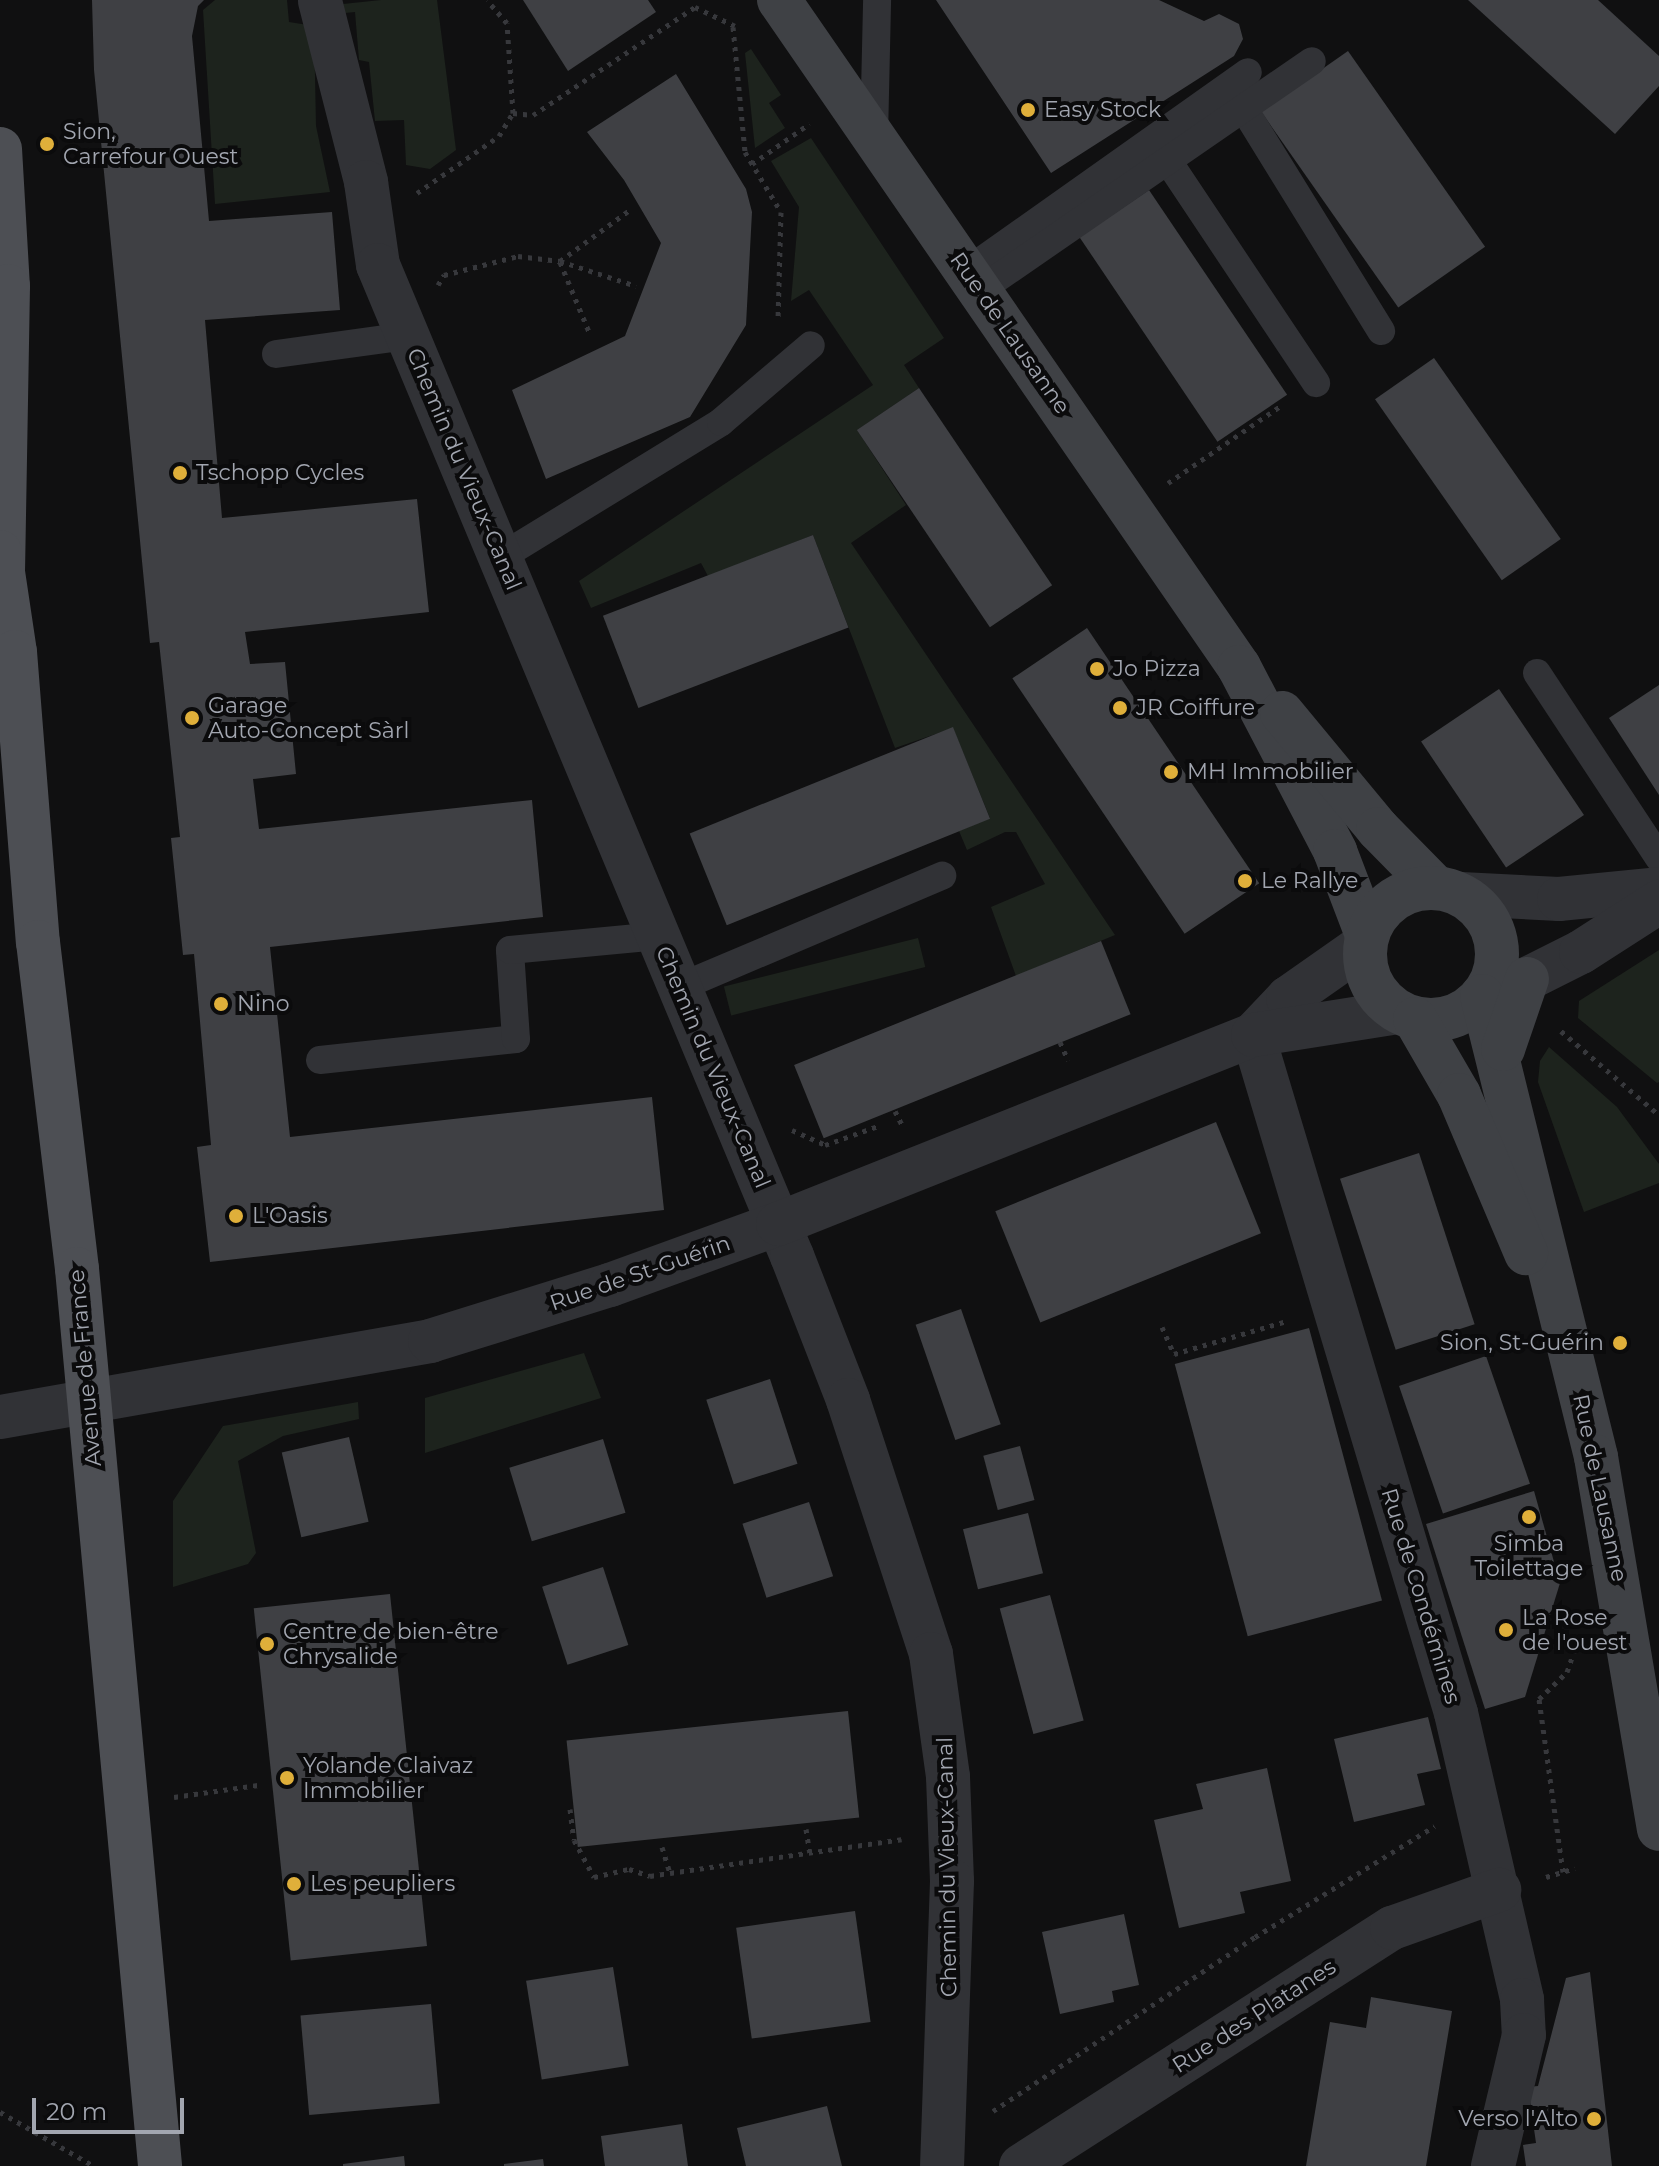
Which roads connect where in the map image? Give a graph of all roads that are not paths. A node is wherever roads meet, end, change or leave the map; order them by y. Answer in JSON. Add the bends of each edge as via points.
{"nodes":[{"id":1,"x":877,"y":0,"type":"edge"},
{"id":2,"x":320,"y":1,"type":"edge"},
{"id":3,"x":762,"y":9,"type":"edge"},
{"id":4,"x":1312,"y":61,"type":"dead end"},
{"id":5,"x":1248,"y":72,"type":"dead end"},
{"id":6,"x":1244,"y":109,"type":"junction"},
{"id":7,"x":874,"y":137,"type":"junction"},
{"id":8,"x":0,"y":149,"type":"edge"},
{"id":9,"x":1168,"y":161,"type":"junction"},
{"id":10,"x":973,"y":280,"type":"junction"},
{"id":11,"x":1381,"y":331,"type":"dead end"},
{"id":12,"x":408,"y":336,"type":"junction"},
{"id":13,"x":811,"y":345,"type":"dead end"},
{"id":14,"x":276,"y":354,"type":"dead end"},
{"id":15,"x":1316,"y":383,"type":"road end"},
{"id":16,"x":501,"y":557,"type":"junction"},
{"id":17,"x":2,"y":561,"type":"edge"},
{"id":18,"x":1239,"y":667,"type":"junction"},
{"id":19,"x":1537,"y":673,"type":"dead end"},
{"id":20,"x":1659,"y":858,"type":"edge"},
{"id":21,"x":942,"y":876,"type":"dead end"},
{"id":22,"x":1659,"y":889,"type":"edge"},
{"id":23,"x":1448,"y":891,"type":"junction"},
{"id":24,"x":1659,"y":902,"type":"edge"},
{"id":25,"x":658,"y":936,"type":"junction"},
{"id":26,"x":1366,"y":940,"type":"junction"},
{"id":27,"x":680,"y":987,"type":"junction"},
{"id":28,"x":1500,"y":987,"type":"junction"},
{"id":29,"x":1406,"y":1015,"type":"junction"},
{"id":30,"x":1253,"y":1035,"type":"junction"},
{"id":31,"x":320,"y":1060,"type":"dead end"},
{"id":32,"x":778,"y":1224,"type":"junction"},
{"id":33,"x":1566,"y":1338,"type":"junction"},
{"id":34,"x":88,"y":1400,"type":"junction"},
{"id":35,"x":0,"y":1417,"type":"edge"},
{"id":36,"x":1652,"y":1733,"type":"edge"},
{"id":37,"x":1659,"y":1829,"type":"edge"},
{"id":38,"x":1499,"y":1890,"type":"junction"},
{"id":39,"x":943,"y":2153,"type":"edge"},
{"id":40,"x":160,"y":2166,"type":"edge"},
{"id":41,"x":1021,"y":2166,"type":"edge"},
{"id":42,"x":1493,"y":2166,"type":"edge"}],
"edges":[{"from":1,"to":7,"type":"lane"},
{"from":2,"to":12,"type":"street","name":"Chemin du Vieux-Canal","via":[[378,265]]},
{"from":3,"to":7,"type":"street","name":"Rue de Lausanne"},
{"from":4,"to":6,"type":"lane"},
{"from":5,"to":10,"type":"lane"},
{"from":6,"to":9,"type":"lane"},
{"from":6,"to":11,"type":"lane"},
{"from":7,"to":10,"type":"street","name":"Rue de Lausanne"},
{"from":8,"to":17,"type":"main road","name":"Avenue de France","via":[[8,286]]},
{"from":9,"to":10,"type":"lane"},
{"from":9,"to":15,"type":"lane"},
{"from":10,"to":18,"type":"street","name":"Rue de Lausanne"},
{"from":12,"to":14,"type":"lane"},
{"from":12,"to":16,"type":"street","name":"Chemin du Vieux-Canal"},
{"from":13,"to":16,"type":"lane","via":[[721,422]]},
{"from":16,"to":25,"type":"street","name":"Chemin du Vieux-Canal"},
{"from":17,"to":34,"type":"main road","name":"Avenue de France"},
{"from":18,"to":23,"type":"street","name":"Rue de Lausanne"},
{"from":18,"to":26,"type":"street","name":"Rue de Lausanne","via":[[1335,851]]},
{"from":19,"to":20,"type":"lane"},
{"from":21,"to":27,"type":"lane"},
{"from":22,"to":23,"type":"street","via":[[1559,899]]},
{"from":23,"to":26,"type":"street","via":[[1393,899]]},
{"from":23,"to":28,"type":"street","via":[[1487,917],[1498,950]]},
{"from":24,"to":28,"type":"street","via":[[1622,929]]},
{"from":25,"to":27,"type":"street","name":"Chemin du Vieux-Canal"},
{"from":25,"to":31,"type":"lane","via":[[510,950],[516,1039]]},
{"from":26,"to":29,"type":"street","via":[[1371,983]]},
{"from":26,"to":30,"type":"street","name":"Rue de St-Guérin","via":[[1288,998]]},
{"from":27,"to":32,"type":"street","name":"Chemin du Vieux-Canal"},
{"from":28,"to":29,"type":"street","via":[[1451,1017]]},
{"from":28,"to":33,"type":"street","name":"Rue de Lausanne","via":[[1501,1059]]},
{"from":29,"to":30,"type":"street","name":"Rue de St-Guérin"},
{"from":29,"to":33,"type":"street","name":"Rue de Lausanne","via":[[1459,1095]]},
{"from":30,"to":32,"type":"street","name":"Rue de St-Guérin"},
{"from":30,"to":38,"type":"street","name":"Rue de Condémines","via":[[1456,1713]]},
{"from":32,"to":34,"type":"street","name":"Rue de St-Guérin","via":[[610,1285],[430,1341]]},
{"from":32,"to":39,"type":"street","name":"Chemin du Vieux-Canal","via":[[848,1400],[931,1654],[943,1719],[951,1832]]},
{"from":33,"to":36,"type":"street","name":"Rue de Lausanne"},
{"from":34,"to":35,"type":"street","name":"Rue de St-Guérin"},
{"from":34,"to":40,"type":"main road","name":"Avenue de France"},
{"from":36,"to":37,"type":"street","name":"Rue de Lausanne"},
{"from":38,"to":41,"type":"street","name":"Rue des Platanes","via":[[1392,1928]]},
{"from":38,"to":42,"type":"street","name":"Rue de Condémines","via":[[1524,2035]]}]}
